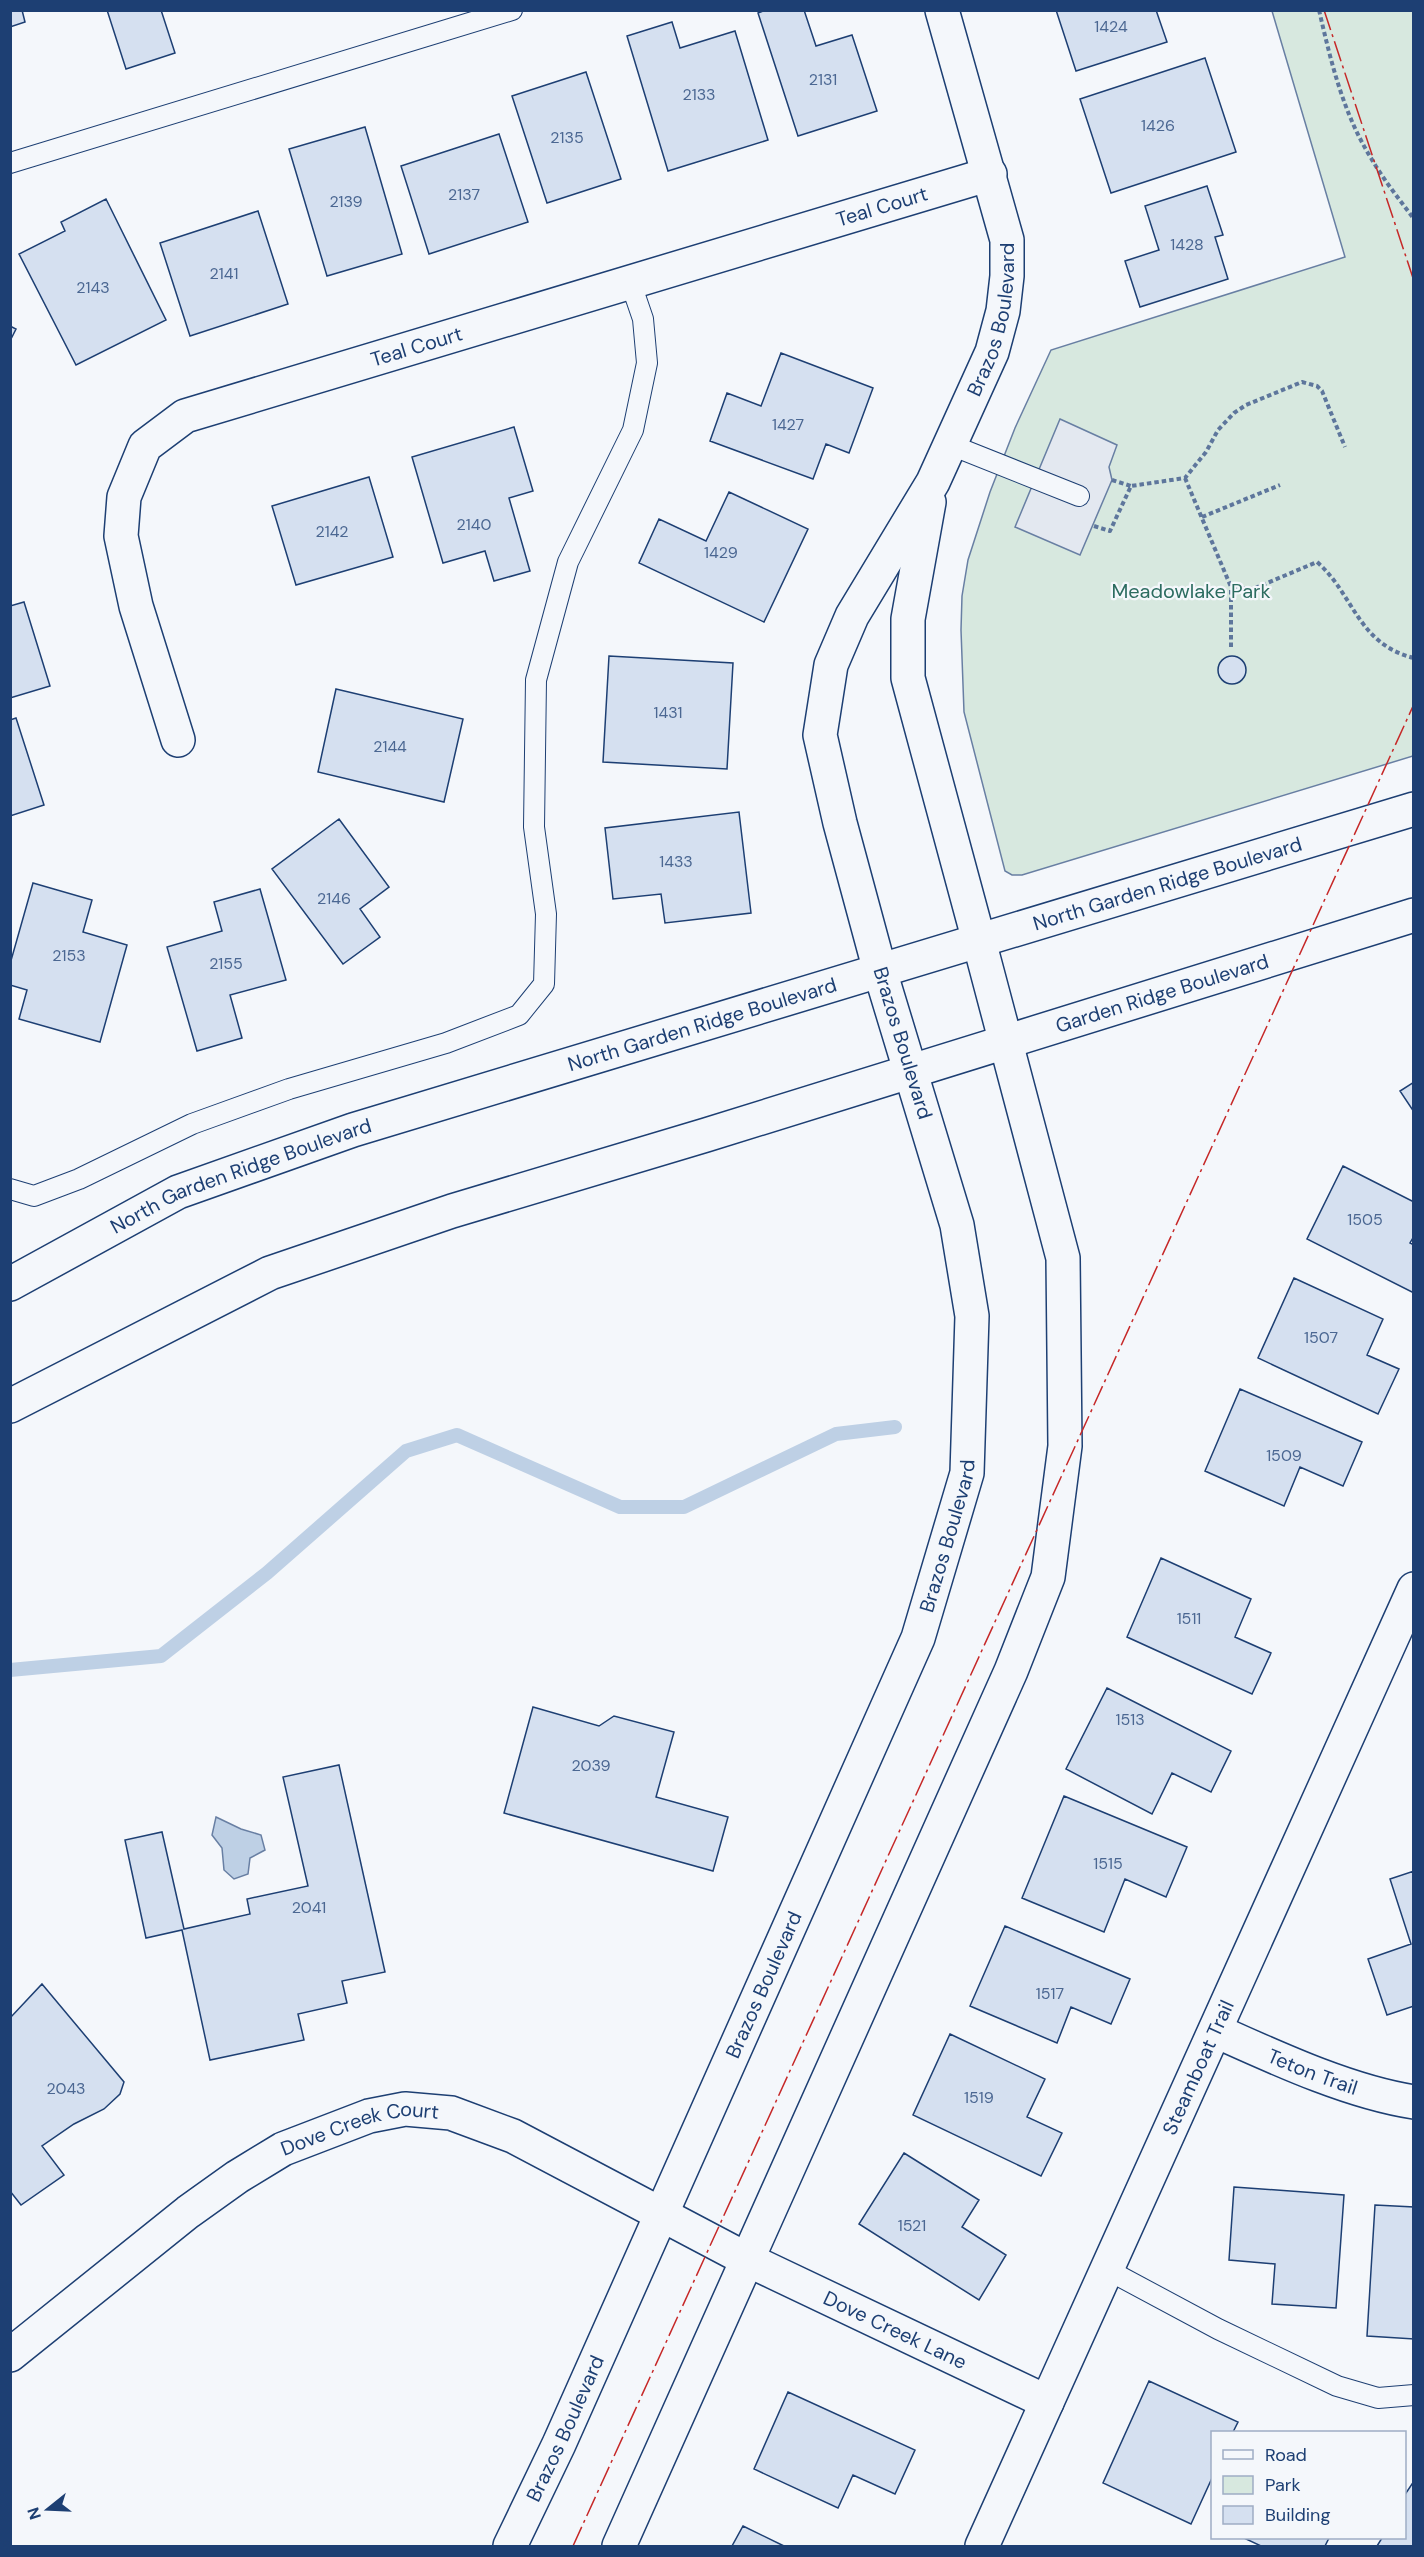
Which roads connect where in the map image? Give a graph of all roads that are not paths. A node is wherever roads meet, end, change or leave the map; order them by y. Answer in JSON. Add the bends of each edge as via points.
{"nodes":[{"id":1,"x":512,"y":10,"type":"edge"},
{"id":2,"x":942,"y":10,"type":"edge"},
{"id":3,"x":10,"y":163,"type":"edge"},
{"id":4,"x":990,"y":174,"type":"junction"},
{"id":5,"x":630,"y":281,"type":"junction"},
{"id":6,"x":951,"y":445,"type":"junction"},
{"id":7,"x":933,"y":482,"type":"junction"},
{"id":8,"x":1079,"y":496,"type":"dead end"},
{"id":9,"x":178,"y":740,"type":"dead end"},
{"id":10,"x":1413,"y":809,"type":"edge"},
{"id":11,"x":1413,"y":915,"type":"edge"},
{"id":12,"x":979,"y":941,"type":"junction"},
{"id":13,"x":880,"y":971,"type":"junction"},
{"id":14,"x":1006,"y":1041,"type":"junction"},
{"id":15,"x":910,"y":1070,"type":"junction"},
{"id":16,"x":10,"y":1189,"type":"edge"},
{"id":17,"x":10,"y":1284,"type":"edge"},
{"id":18,"x":10,"y":1406,"type":"edge"},
{"id":19,"x":1413,"y":1589,"type":"edge"},
{"id":20,"x":1216,"y":2031,"type":"junction"},
{"id":21,"x":1413,"y":2102,"type":"edge"},
{"id":22,"x":660,"y":2214,"type":"junction"},
{"id":23,"x":746,"y":2259,"type":"junction"},
{"id":24,"x":1106,"y":2269,"type":"junction"},
{"id":25,"x":10,"y":2355,"type":"edge"},
{"id":26,"x":1413,"y":2395,"type":"edge"},
{"id":27,"x":1047,"y":2402,"type":"junction"},
{"id":28,"x":993,"y":2543,"type":"edge"},
{"id":29,"x":510,"y":2547,"type":"edge"},
{"id":30,"x":619,"y":2547,"type":"edge"}],
"edges":[{"from":1,"to":3,"type":"lane"},
{"from":2,"to":4,"type":"main road","name":"Brazos Boulevard"},
{"from":4,"to":5,"type":"main road","name":"Teal Court"},
{"from":4,"to":6,"type":"main road","name":"Brazos Boulevard","via":[[1007,240],[1003,311],[992,352]]},
{"from":5,"to":9,"type":"main road","name":"Teal Court","via":[[185,416],[145,446],[124,497],[121,536],[136,606]]},
{"from":5,"to":16,"type":"lane","via":[[643,319],[646,363],[633,429],[568,562],[536,680],[534,827],[546,914],[544,984],[519,1015],[192,1124],[79,1179],[34,1196]]},
{"from":6,"to":7,"type":"main road","name":"Brazos Boulevard"},
{"from":6,"to":8,"type":"lane"},
{"from":7,"to":12,"type":"main road","name":"Brazos Boulevard","via":[[908,619],[908,678]]},
{"from":7,"to":13,"type":"main road","name":"Brazos Boulevard","via":[[852,616],[831,665],[820,735]]},
{"from":10,"to":12,"type":"main road","name":"North Garden Ridge Boulevard"},
{"from":11,"to":14,"type":"main road","name":"Garden Ridge Boulevard"},
{"from":12,"to":13,"type":"main road","name":"North Garden Ridge Boulevard"},
{"from":12,"to":14,"type":"main road","name":"Brazos Boulevard"},
{"from":13,"to":15,"type":"main road","name":"Brazos Boulevard"},
{"from":13,"to":17,"type":"main road","name":"North Garden Ridge Boulevard","via":[[353,1130],[177,1192]]},
{"from":14,"to":15,"type":"main road","name":"Garden Ridge Boulevard"},
{"from":14,"to":23,"type":"main road","name":"Brazos Boulevard","via":[[1063,1258],[1065,1446],[1048,1577],[1006,1682]]},
{"from":15,"to":18,"type":"main road","via":[[452,1211],[270,1273]]},
{"from":15,"to":22,"type":"main road","name":"Brazos Boulevard","via":[[957,1225],[972,1316],[967,1473],[918,1638]]},
{"from":19,"to":20,"type":"main road","name":"Steamboat Trail"},
{"from":20,"to":21,"type":"main road","name":"Teton Trail","via":[[1285,2062]]},
{"from":20,"to":24,"type":"main road","name":"Steamboat Trail"},
{"from":22,"to":23,"type":"main road","name":"Dove Creek Court"},
{"from":22,"to":25,"type":"main road","name":"Dove Creek Court","via":[[513,2136],[452,2113],[405,2109],[369,2116],[283,2149],[237,2178],[188,2212]]},
{"from":22,"to":29,"type":"main road","name":"Brazos Boulevard"},
{"from":23,"to":27,"type":"main road","name":"Dove Creek Lane"},
{"from":23,"to":30,"type":"main road","name":"Brazos Boulevard"},
{"from":24,"to":26,"type":"lane","via":[[1337,2386],[1378,2398]]},
{"from":24,"to":27,"type":"main road","name":"Steamboat Trail"},
{"from":27,"to":28,"type":"main road","name":"Steamboat Trail"}]}
